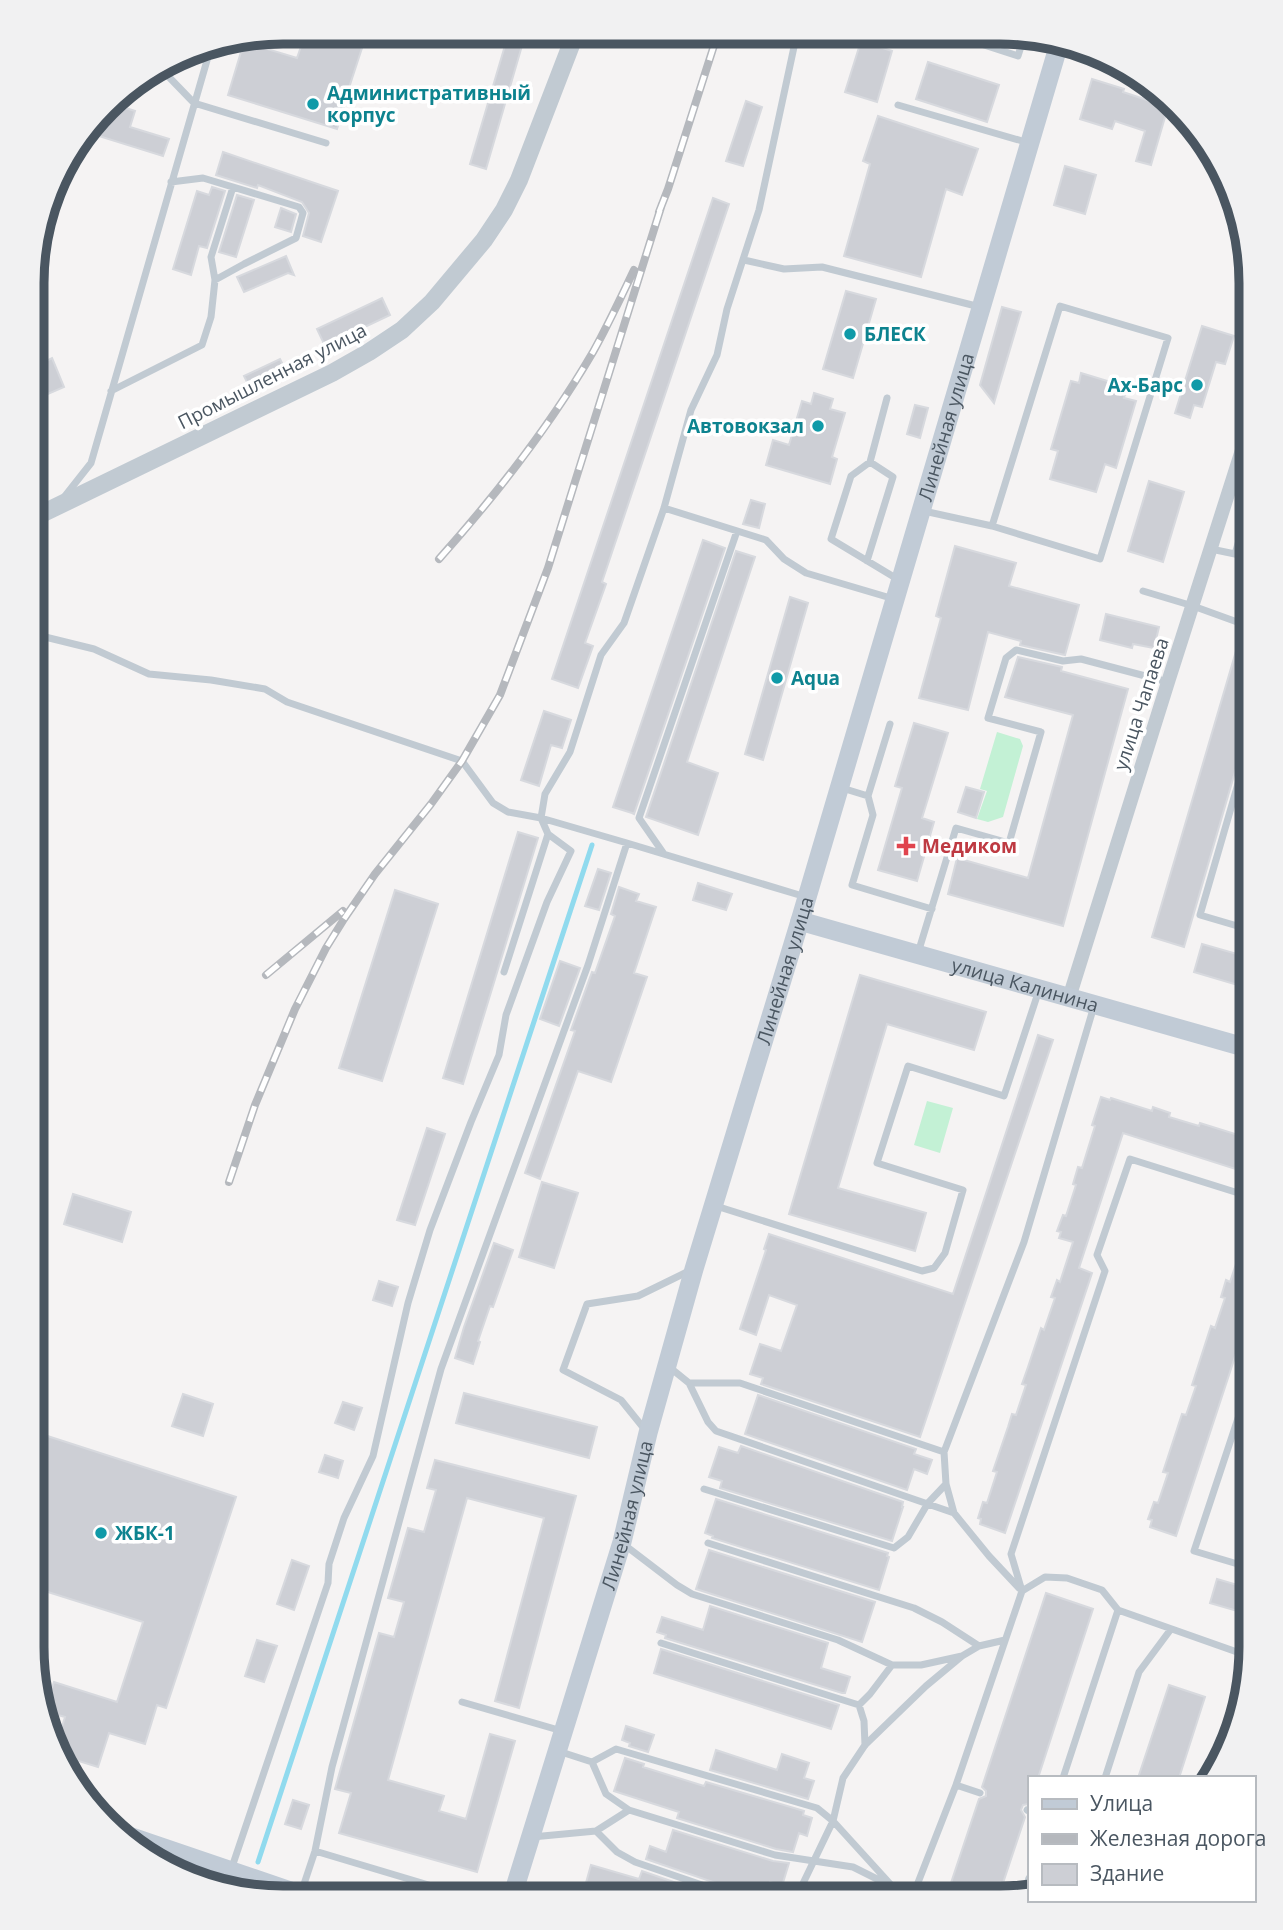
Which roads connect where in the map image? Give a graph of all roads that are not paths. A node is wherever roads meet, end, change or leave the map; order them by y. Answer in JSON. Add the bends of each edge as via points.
{"nodes":[{"id":1,"x":571,"y":44,"type":"edge"},
{"id":2,"x":795,"y":44,"type":"edge"},
{"id":3,"x":981,"y":44,"type":"edge"},
{"id":4,"x":1021,"y":45,"type":"edge"},
{"id":5,"x":1057,"y":51,"type":"edge"},
{"id":6,"x":208,"y":55,"type":"edge"},
{"id":7,"x":168,"y":73,"type":"edge"},
{"id":8,"x":194,"y":103,"type":"junction"},
{"id":9,"x":898,"y":105,"type":"dead end"},
{"id":10,"x":326,"y":143,"type":"dead end"},
{"id":11,"x":1030,"y":143,"type":"junction"},
{"id":12,"x":171,"y":182,"type":"junction"},
{"id":13,"x":233,"y":187,"type":"junction"},
{"id":14,"x":744,"y":260,"type":"junction"},
{"id":15,"x":215,"y":280,"type":"junction"},
{"id":16,"x":981,"y":307,"type":"junction"},
{"id":17,"x":111,"y":391,"type":"junction"},
{"id":18,"x":887,"y":398,"type":"dead end"},
{"id":19,"x":870,"y":462,"type":"junction"},
{"id":20,"x":1239,"y":462,"type":"edge"},
{"id":21,"x":59,"y":505,"type":"junction"},
{"id":22,"x":664,"y":508,"type":"junction"},
{"id":23,"x":920,"y":510,"type":"junction"},
{"id":24,"x":44,"y":512,"type":"edge"},
{"id":25,"x":992,"y":526,"type":"junction"},
{"id":26,"x":737,"y":531,"type":"junction"},
{"id":27,"x":1239,"y":540,"type":"edge"},
{"id":28,"x":1211,"y":548,"type":"junction"},
{"id":29,"x":1235,"y":554,"type":"junction"},
{"id":30,"x":1239,"y":555,"type":"edge"},
{"id":31,"x":867,"y":561,"type":"junction"},
{"id":32,"x":897,"y":590,"type":"junction"},
{"id":33,"x":1143,"y":591,"type":"dead end"},
{"id":34,"x":1193,"y":606,"type":"junction"},
{"id":35,"x":1239,"y":623,"type":"edge"},
{"id":36,"x":44,"y":637,"type":"edge"},
{"id":37,"x":1168,"y":682,"type":"junction"},
{"id":38,"x":890,"y":724,"type":"dead end"},
{"id":39,"x":1239,"y":780,"type":"edge"},
{"id":40,"x":839,"y":787,"type":"junction"},
{"id":41,"x":868,"y":796,"type":"junction"},
{"id":42,"x":541,"y":818,"type":"junction"},
{"id":43,"x":548,"y":834,"type":"junction"},
{"id":44,"x":627,"y":843,"type":"junction"},
{"id":45,"x":664,"y":854,"type":"junction"},
{"id":46,"x":807,"y":898,"type":"junction"},
{"id":47,"x":932,"y":909,"type":"junction"},
{"id":48,"x":800,"y":921,"type":"junction"},
{"id":49,"x":1239,"y":926,"type":"edge"},
{"id":50,"x":918,"y":955,"type":"junction"},
{"id":51,"x":504,"y":972,"type":"dead end"},
{"id":52,"x":1039,"y":990,"type":"junction"},
{"id":53,"x":1069,"y":998,"type":"junction"},
{"id":54,"x":1095,"y":1005,"type":"junction"},
{"id":55,"x":1239,"y":1046,"type":"edge"},
{"id":56,"x":1239,"y":1193,"type":"edge"},
{"id":57,"x":714,"y":1205,"type":"junction"},
{"id":58,"x":694,"y":1269,"type":"junction"},
{"id":59,"x":667,"y":1365,"type":"junction"},
{"id":60,"x":689,"y":1383,"type":"junction"},
{"id":61,"x":1239,"y":1415,"type":"edge"},
{"id":62,"x":648,"y":1433,"type":"junction"},
{"id":63,"x":944,"y":1452,"type":"junction"},
{"id":64,"x":946,"y":1484,"type":"junction"},
{"id":65,"x":704,"y":1489,"type":"dead end"},
{"id":66,"x":928,"y":1503,"type":"junction"},
{"id":67,"x":954,"y":1513,"type":"junction"},
{"id":68,"x":622,"y":1542,"type":"junction"},
{"id":69,"x":708,"y":1543,"type":"dead end"},
{"id":70,"x":1239,"y":1564,"type":"edge"},
{"id":71,"x":1021,"y":1591,"type":"junction"},
{"id":72,"x":1118,"y":1610,"type":"junction"},
{"id":73,"x":1171,"y":1629,"type":"junction"},
{"id":74,"x":1005,"y":1640,"type":"junction"},
{"id":75,"x":661,"y":1643,"type":"dead end"},
{"id":76,"x":979,"y":1646,"type":"junction"},
{"id":77,"x":1237,"y":1652,"type":"joint"},
{"id":78,"x":1239,"y":1655,"type":"edge"},
{"id":79,"x":962,"y":1656,"type":"junction"},
{"id":80,"x":892,"y":1665,"type":"junction"},
{"id":81,"x":461,"y":1702,"type":"dead end"},
{"id":82,"x":859,"y":1705,"type":"junction"},
{"id":83,"x":563,"y":1731,"type":"junction"},
{"id":84,"x":865,"y":1745,"type":"junction"},
{"id":85,"x":557,"y":1751,"type":"junction"},
{"id":86,"x":592,"y":1762,"type":"junction"},
{"id":87,"x":1064,"y":1776,"type":"edge"},
{"id":88,"x":1106,"y":1776,"type":"edge"},
{"id":89,"x":956,"y":1785,"type":"junction"},
{"id":90,"x":981,"y":1794,"type":"dead end"},
{"id":91,"x":629,"y":1810,"type":"junction"},
{"id":92,"x":833,"y":1821,"type":"junction"},
{"id":93,"x":596,"y":1831,"type":"junction"},
{"id":94,"x":531,"y":1837,"type":"junction"},
{"id":95,"x":143,"y":1841,"type":"edge"},
{"id":96,"x":315,"y":1851,"type":"junction"},
{"id":97,"x":812,"y":1862,"type":"junction"},
{"id":98,"x":231,"y":1871,"type":"junction"},
{"id":99,"x":275,"y":1885,"type":"edge"},
{"id":100,"x":306,"y":1886,"type":"edge"},
{"id":101,"x":432,"y":1886,"type":"dead end"},
{"id":102,"x":515,"y":1886,"type":"edge"},
{"id":103,"x":705,"y":1886,"type":"edge"},
{"id":104,"x":801,"y":1886,"type":"edge"},
{"id":105,"x":890,"y":1886,"type":"edge"},
{"id":106,"x":891,"y":1886,"type":"edge"},
{"id":107,"x":916,"y":1886,"type":"edge"}],
"edges":[{"from":1,"to":21,"type":"street","name":"Промышленная улица","via":[[509,200],[484,240],[402,330],[332,373]]},
{"from":2,"to":14,"type":"lane"},
{"from":3,"to":4,"type":"lane","via":[[1018,56]]},
{"from":5,"to":11,"type":"main road","name":"Линейная улица"},
{"from":6,"to":8,"type":"lane"},
{"from":7,"to":8,"type":"lane"},
{"from":8,"to":10,"type":"lane"},
{"from":8,"to":12,"type":"lane"},
{"from":9,"to":11,"type":"lane"},
{"from":11,"to":16,"type":"main road","name":"Линейная улица"},
{"from":12,"to":13,"type":"lane","via":[[203,178]]},
{"from":12,"to":17,"type":"lane"},
{"from":13,"to":15,"type":"lane","via":[[211,257]]},
{"from":13,"to":15,"type":"lane","via":[[299,207],[303,213],[296,238]]},
{"from":14,"to":16,"type":"lane","via":[[784,269],[822,267]]},
{"from":14,"to":22,"type":"lane","via":[[717,355],[691,410]]},
{"from":15,"to":17,"type":"lane","via":[[202,345]]},
{"from":16,"to":23,"type":"main road","name":"Линейная улица"},
{"from":17,"to":21,"type":"lane","via":[[91,463]]},
{"from":18,"to":19,"type":"lane"},
{"from":19,"to":31,"type":"lane","via":[[893,477]]},
{"from":19,"to":31,"type":"lane","via":[[851,476],[831,539]]},
{"from":20,"to":28,"type":"street","name":"улица Чапаева"},
{"from":21,"to":24,"type":"street","name":"Промышленная улица"},
{"from":22,"to":26,"type":"lane"},
{"from":22,"to":42,"type":"lane","via":[[624,623],[601,655],[570,752],[545,794]]},
{"from":23,"to":25,"type":"lane"},
{"from":23,"to":32,"type":"main road","name":"Линейная улица"},
{"from":25,"to":25,"type":"lane","via":[[1100,559],[1168,338],[1060,306]]},
{"from":26,"to":32,"type":"lane","via":[[766,540],[806,573]]},
{"from":26,"to":45,"type":"lane","via":[[639,818]]},
{"from":27,"to":29,"type":"lane"},
{"from":28,"to":29,"type":"lane"},
{"from":28,"to":34,"type":"street","name":"улица Чапаева"},
{"from":29,"to":30,"type":"lane"},
{"from":31,"to":32,"type":"lane"},
{"from":32,"to":40,"type":"main road","name":"Линейная улица"},
{"from":33,"to":34,"type":"lane"},
{"from":34,"to":35,"type":"lane"},
{"from":34,"to":37,"type":"street","name":"улица Чапаева"},
{"from":36,"to":42,"type":"lane","via":[[94,649],[149,674],[265,690],[287,702],[462,761],[493,803],[508,812]]},
{"from":37,"to":47,"type":"lane","via":[[1081,659],[1063,661],[1016,650],[1006,658],[988,718],[1041,732],[1009,843],[956,828]]},
{"from":37,"to":53,"type":"street","name":"улица Чапаева"},
{"from":38,"to":41,"type":"lane"},
{"from":39,"to":49,"type":"lane","via":[[1200,915]]},
{"from":40,"to":41,"type":"lane"},
{"from":40,"to":46,"type":"main road","name":"Линейная улица"},
{"from":41,"to":47,"type":"lane","via":[[873,816],[852,885]]},
{"from":42,"to":43,"type":"lane"},
{"from":42,"to":44,"type":"lane"},
{"from":43,"to":51,"type":"lane"},
{"from":43,"to":98,"type":"lane","via":[[570,851],[506,1015],[499,1055],[430,1230],[373,1456],[344,1518],[329,1564],[328,1583]]},
{"from":44,"to":45,"type":"lane"},
{"from":44,"to":96,"type":"lane","via":[[588,965],[440,1369],[332,1767]]},
{"from":45,"to":46,"type":"lane"},
{"from":46,"to":48,"type":"main road","name":"Линейная улица"},
{"from":47,"to":50,"type":"lane"},
{"from":48,"to":50,"type":"main road","name":"улица Калинина"},
{"from":48,"to":57,"type":"main road","name":"Линейная улица"},
{"from":50,"to":52,"type":"main road","name":"улица Калинина"},
{"from":52,"to":53,"type":"main road","name":"улица Калинина"},
{"from":52,"to":57,"type":"lane","via":[[1004,1096],[908,1066],[877,1163],[963,1190],[945,1253],[934,1268],[922,1271]]},
{"from":53,"to":54,"type":"main road","name":"улица Калинина"},
{"from":54,"to":55,"type":"main road","name":"улица Калинина"},
{"from":54,"to":63,"type":"lane","via":[[1024,1242]]},
{"from":56,"to":71,"type":"lane","via":[[1130,1159],[1097,1255],[1105,1271],[1011,1554]]},
{"from":57,"to":58,"type":"main road","name":"Линейная улица"},
{"from":58,"to":59,"type":"main road","name":"Линейная улица"},
{"from":58,"to":62,"type":"lane","via":[[638,1296],[587,1304],[563,1370],[621,1400]]},
{"from":59,"to":60,"type":"lane"},
{"from":59,"to":62,"type":"main road","name":"Линейная улица"},
{"from":60,"to":63,"type":"lane","via":[[740,1383]]},
{"from":60,"to":66,"type":"lane","via":[[716,1431]]},
{"from":61,"to":70,"type":"lane","via":[[1194,1551]]},
{"from":62,"to":68,"type":"main road","name":"Линейная улица"},
{"from":63,"to":64,"type":"lane"},
{"from":64,"to":66,"type":"lane"},
{"from":64,"to":67,"type":"lane"},
{"from":65,"to":66,"type":"lane","via":[[894,1548],[908,1536]]},
{"from":66,"to":67,"type":"lane"},
{"from":67,"to":71,"type":"lane"},
{"from":68,"to":80,"type":"lane","via":[[692,1594],[838,1640]]},
{"from":68,"to":83,"type":"main road","name":"Линейная улица"},
{"from":69,"to":76,"type":"lane","via":[[914,1608]]},
{"from":71,"to":72,"type":"lane","via":[[1045,1577],[1067,1578],[1102,1590]]},
{"from":71,"to":74,"type":"lane"},
{"from":72,"to":73,"type":"lane"},
{"from":72,"to":87,"type":"lane"},
{"from":73,"to":77,"type":"lane"},
{"from":73,"to":88,"type":"lane","via":[[1139,1672]]},
{"from":74,"to":76,"type":"lane"},
{"from":74,"to":89,"type":"lane"},
{"from":75,"to":82,"type":"lane"},
{"from":76,"to":79,"type":"lane"},
{"from":77,"to":78,"type":"lane"},
{"from":79,"to":80,"type":"lane","via":[[921,1665]]},
{"from":79,"to":84,"type":"lane"},
{"from":80,"to":82,"type":"lane"},
{"from":81,"to":83,"type":"lane"},
{"from":82,"to":84,"type":"lane"},
{"from":83,"to":85,"type":"main road","name":"Линейная улица"},
{"from":84,"to":92,"type":"lane","via":[[843,1778]]},
{"from":85,"to":86,"type":"lane"},
{"from":85,"to":94,"type":"main road","name":"Линейная улица"},
{"from":86,"to":91,"type":"lane","via":[[606,1794]]},
{"from":86,"to":92,"type":"lane","via":[[616,1749],[817,1808]]},
{"from":89,"to":90,"type":"lane"},
{"from":89,"to":107,"type":"lane"},
{"from":91,"to":93,"type":"lane"},
{"from":91,"to":97,"type":"lane"},
{"from":92,"to":97,"type":"lane"},
{"from":92,"to":106,"type":"lane"},
{"from":93,"to":94,"type":"lane"},
{"from":93,"to":103,"type":"lane","via":[[635,1862]]},
{"from":94,"to":102,"type":"main road","name":"Линейная улица"},
{"from":95,"to":98,"type":"main road"},
{"from":96,"to":100,"type":"lane"},
{"from":96,"to":101,"type":"lane"},
{"from":97,"to":104,"type":"lane"},
{"from":97,"to":105,"type":"lane","via":[[853,1867]]},
{"from":98,"to":99,"type":"main road"}]}
